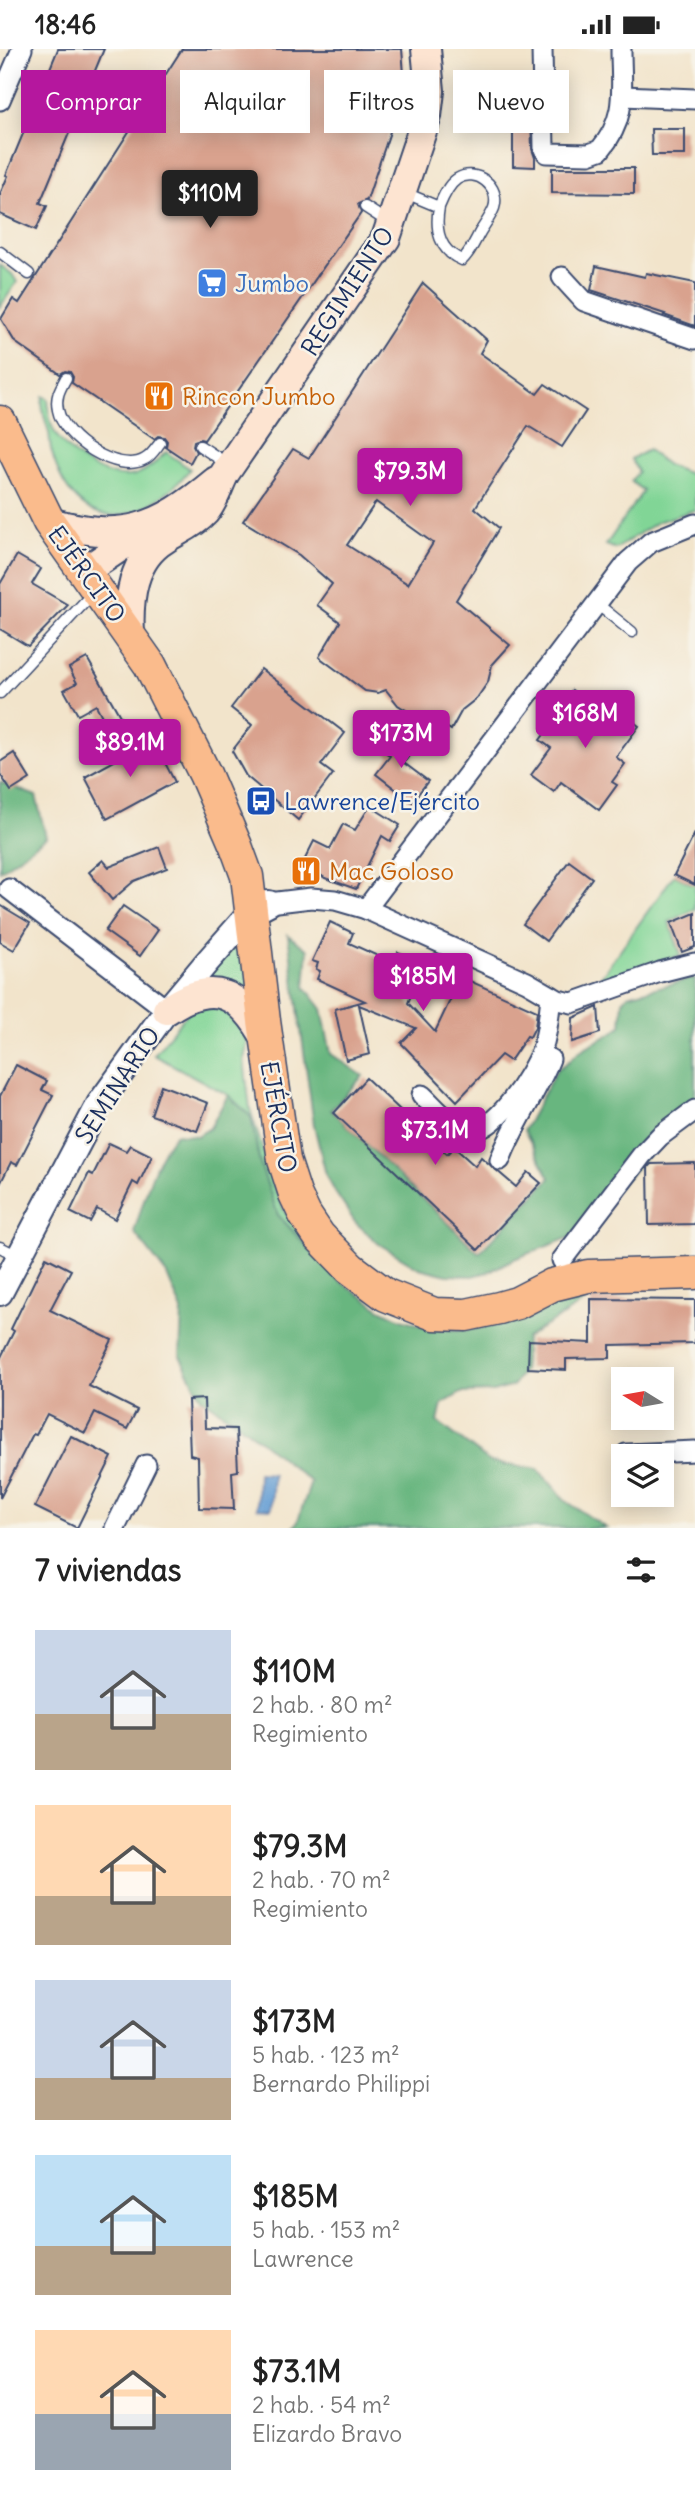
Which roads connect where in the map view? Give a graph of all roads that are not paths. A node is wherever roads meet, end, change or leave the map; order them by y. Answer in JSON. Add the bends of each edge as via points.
{"nodes":[{"id":1,"x":22,"y":49,"type":"edge"},
{"id":2,"x":426,"y":49,"type":"edge"},
{"id":3,"x":542,"y":49,"type":"edge"},
{"id":4,"x":621,"y":49,"type":"edge"},
{"id":5,"x":623,"y":96,"type":"junction"},
{"id":6,"x":695,"y":99,"type":"edge"},
{"id":7,"x":0,"y":100,"type":"edge"},
{"id":8,"x":403,"y":191,"type":"junction"},
{"id":9,"x":365,"y":207,"type":"dead end"},
{"id":10,"x":439,"y":207,"type":"junction"},
{"id":11,"x":392,"y":224,"type":"junction"},
{"id":12,"x":0,"y":252,"type":"edge"},
{"id":13,"x":29,"y":274,"type":"dead end"},
{"id":14,"x":562,"y":277,"type":"dead end"},
{"id":15,"x":695,"y":339,"type":"edge"},
{"id":16,"x":66,"y":379,"type":"dead end"},
{"id":17,"x":0,"y":422,"type":"edge"},
{"id":18,"x":160,"y":443,"type":"dead end"},
{"id":19,"x":200,"y":446,"type":"dead end"},
{"id":20,"x":228,"y":470,"type":"junction"},
{"id":21,"x":48,"y":521,"type":"junction"},
{"id":22,"x":154,"y":522,"type":"junction"},
{"id":23,"x":695,"y":524,"type":"edge"},
{"id":24,"x":91,"y":580,"type":"junction"},
{"id":25,"x":596,"y":603,"type":"junction"},
{"id":26,"x":632,"y":632,"type":"dead end"},
{"id":27,"x":130,"y":635,"type":"junction"},
{"id":28,"x":0,"y":692,"type":"edge"},
{"id":29,"x":9,"y":889,"type":"dead end"},
{"id":30,"x":260,"y":908,"type":"junction"},
{"id":31,"x":366,"y":909,"type":"junction"},
{"id":32,"x":695,"y":963,"type":"edge"},
{"id":33,"x":551,"y":996,"type":"junction"},
{"id":34,"x":167,"y":1010,"type":"junction"},
{"id":35,"x":266,"y":1039,"type":"junction"},
{"id":36,"x":422,"y":1095,"type":"dead end"},
{"id":37,"x":695,"y":1109,"type":"edge"},
{"id":38,"x":500,"y":1160,"type":"dead end"},
{"id":39,"x":9,"y":1252,"type":"edge"},
{"id":40,"x":695,"y":1253,"type":"edge"},
{"id":41,"x":562,"y":1260,"type":"junction"},
{"id":42,"x":695,"y":1273,"type":"edge"},
{"id":43,"x":0,"y":1293,"type":"edge"},
{"id":44,"x":695,"y":1451,"type":"edge"},
{"id":45,"x":674,"y":1452,"type":"edge"},
{"id":46,"x":146,"y":1465,"type":"dead end"},
{"id":47,"x":115,"y":1528,"type":"edge"}],
"edges":[{"from":1,"to":7,"type":"street"},
{"from":2,"to":8,"type":"main road","name":"REGIMIENTO","via":[[429,104]]},
{"from":3,"to":5,"type":"street","via":[[547,153],[600,150],[619,119]]},
{"from":4,"to":5,"type":"street"},
{"from":5,"to":6,"type":"street"},
{"from":8,"to":10,"type":"lane"},
{"from":8,"to":11,"type":"main road","name":"REGIMIENTO"},
{"from":9,"to":11,"type":"lane"},
{"from":10,"to":10,"type":"lane","via":[[437,233],[462,260],[494,207],[491,184],[483,177],[458,178]]},
{"from":11,"to":20,"type":"main road","name":"REGIMIENTO"},
{"from":12,"to":13,"type":"lane"},
{"from":14,"to":15,"type":"street","via":[[584,301]]},
{"from":16,"to":18,"type":"lane","via":[[58,393],[58,414],[71,434],[89,448],[127,463],[145,459]]},
{"from":17,"to":21,"type":"main road","name":"EJÉRCITO"},
{"from":19,"to":20,"type":"lane"},
{"from":20,"to":22,"type":"main road","name":"REGIMIENTO"},
{"from":20,"to":27,"type":"main road","name":"REGIMIENTO","via":[[206,511],[162,540],[142,562],[131,596]]},
{"from":21,"to":22,"type":"main road","name":"REGIMIENTO","via":[[99,532]]},
{"from":21,"to":24,"type":"main road","name":"EJÉRCITO"},
{"from":22,"to":24,"type":"main road","name":"REGIMIENTO"},
{"from":23,"to":25,"type":"street","via":[[664,535],[636,554]]},
{"from":24,"to":27,"type":"main road","name":"EJÉRCITO"},
{"from":24,"to":28,"type":"lane"},
{"from":25,"to":26,"type":"lane"},
{"from":25,"to":31,"type":"street"},
{"from":27,"to":30,"type":"main road","name":"EJÉRCITO","via":[[205,774]]},
{"from":29,"to":34,"type":"street"},
{"from":30,"to":31,"type":"street","via":[[311,898]]},
{"from":30,"to":34,"type":"street","name":"SEMINARIO"},
{"from":30,"to":35,"type":"main road","name":"EJÉRCITO"},
{"from":30,"to":41,"type":"main road","name":"EJÉRCITO","via":[[304,1156],[313,1186],[335,1223],[386,1270],[437,1293],[493,1288]]},
{"from":31,"to":33,"type":"street"},
{"from":32,"to":33,"type":"street","via":[[572,1003]]},
{"from":33,"to":36,"type":"street","via":[[539,1057],[489,1124],[464,1129]]},
{"from":33,"to":38,"type":"street","via":[[556,1023],[553,1051]]},
{"from":34,"to":35,"type":"main road","via":[[196,993],[218,993],[247,1010]]},
{"from":34,"to":39,"type":"street","name":"SEMINARIO","via":[[92,1115]]},
{"from":35,"to":42,"type":"main road","name":"EJÉRCITO","via":[[284,1160],[295,1194],[328,1247],[386,1295],[434,1314],[466,1315],[517,1303],[578,1278]]},
{"from":37,"to":41,"type":"street","via":[[642,1155]]},
{"from":39,"to":43,"type":"street","name":"SEMINARIO"},
{"from":40,"to":41,"type":"main road","name":"EJÉRCITO","via":[[585,1255]]},
{"from":44,"to":45,"type":"street"},
{"from":46,"to":47,"type":"street"}]}
